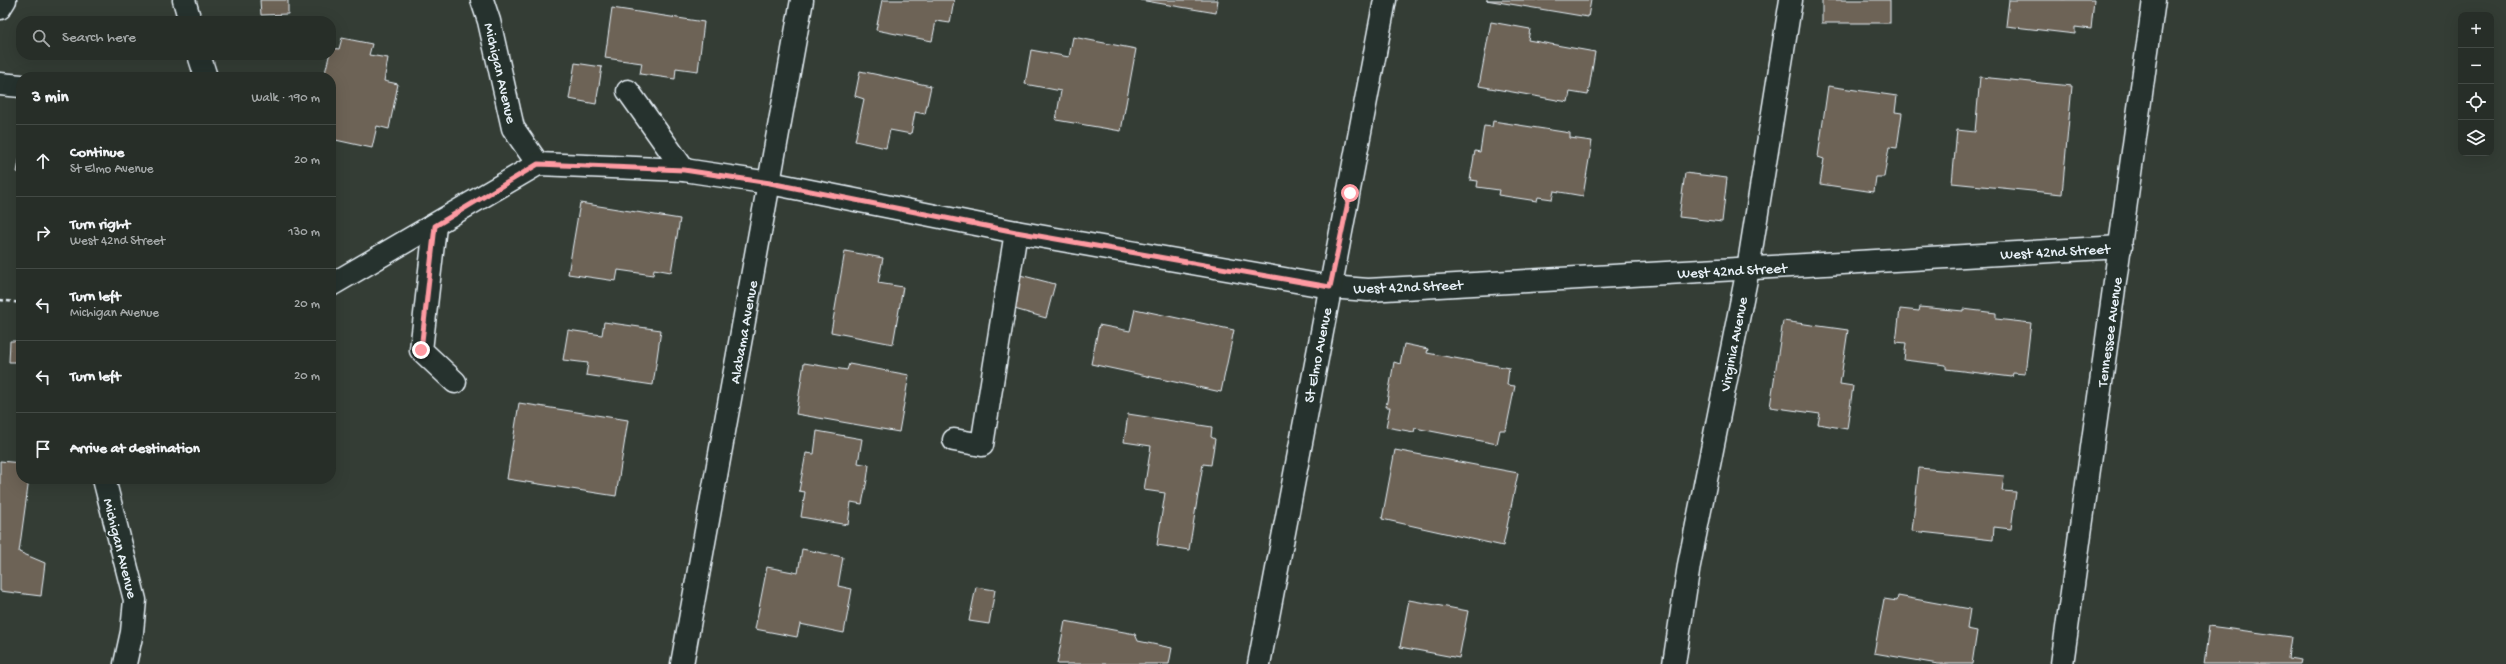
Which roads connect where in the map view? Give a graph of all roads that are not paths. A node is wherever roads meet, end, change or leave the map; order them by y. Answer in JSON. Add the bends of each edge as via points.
{"nodes":[{"id":1,"x":5,"y":0,"type":"edge"},
{"id":2,"x":184,"y":0,"type":"edge"},
{"id":3,"x":482,"y":0,"type":"edge"},
{"id":4,"x":802,"y":0,"type":"edge"},
{"id":5,"x":1385,"y":0,"type":"edge"},
{"id":6,"x":1791,"y":0,"type":"edge"},
{"id":7,"x":2154,"y":0,"type":"edge"},
{"id":8,"x":0,"y":8,"type":"edge"},
{"id":9,"x":189,"y":16,"type":"edge"},
{"id":10,"x":201,"y":60,"type":"edge"},
{"id":11,"x":205,"y":72,"type":"edge"},
{"id":12,"x":0,"y":84,"type":"edge"},
{"id":13,"x":16,"y":86,"type":"edge"},
{"id":14,"x":628,"y":91,"type":"dead end"},
{"id":15,"x":538,"y":164,"type":"junction"},
{"id":16,"x":684,"y":170,"type":"junction"},
{"id":17,"x":770,"y":183,"type":"junction"},
{"id":18,"x":435,"y":226,"type":"junction"},
{"id":19,"x":1016,"y":232,"type":"junction"},
{"id":20,"x":2121,"y":247,"type":"junction"},
{"id":21,"x":1748,"y":269,"type":"junction"},
{"id":22,"x":336,"y":282,"type":"edge"},
{"id":23,"x":1330,"y":287,"type":"junction"},
{"id":24,"x":455,"y":382,"type":"dead end"},
{"id":25,"x":954,"y":440,"type":"dead end"},
{"id":26,"x":105,"y":484,"type":"edge"},
{"id":27,"x":125,"y":664,"type":"edge"},
{"id":28,"x":682,"y":664,"type":"edge"},
{"id":29,"x":1259,"y":664,"type":"edge"},
{"id":30,"x":1674,"y":664,"type":"edge"},
{"id":31,"x":2062,"y":664,"type":"edge"}],
"edges":[{"from":1,"to":8,"type":"street"},
{"from":2,"to":9,"type":"street"},
{"from":3,"to":15,"type":"street","name":"Michigan Avenue","via":[[514,128]]},
{"from":4,"to":17,"type":"street","name":"Alabama Avenue"},
{"from":5,"to":23,"type":"street","name":"St Elmo Avenue"},
{"from":6,"to":21,"type":"street","name":"Virginia Avenue"},
{"from":7,"to":20,"type":"street","name":"Tennessee Avenue"},
{"from":10,"to":11,"type":"street"},
{"from":12,"to":13,"type":"street"},
{"from":14,"to":16,"type":"street"},
{"from":15,"to":16,"type":"street","name":"West 42nd Street"},
{"from":15,"to":18,"type":"street"},
{"from":16,"to":17,"type":"street","name":"West 42nd Street"},
{"from":17,"to":19,"type":"street","name":"West 42nd Street"},
{"from":17,"to":28,"type":"street","name":"Alabama Avenue"},
{"from":18,"to":22,"type":"street"},
{"from":18,"to":24,"type":"street","via":[[421,350]]},
{"from":19,"to":23,"type":"street","name":"West 42nd Street"},
{"from":19,"to":25,"type":"street","via":[[982,445]]},
{"from":20,"to":21,"type":"street","name":"West 42nd Street"},
{"from":20,"to":31,"type":"street","name":"Tennessee Avenue"},
{"from":21,"to":23,"type":"street","name":"West 42nd Street","via":[[1368,290]]},
{"from":21,"to":30,"type":"street","name":"Virginia Avenue","via":[[1689,565]]},
{"from":23,"to":29,"type":"street","name":"St Elmo Avenue"},
{"from":26,"to":27,"type":"street","name":"Michigan Avenue","via":[[135,600]]}]}
